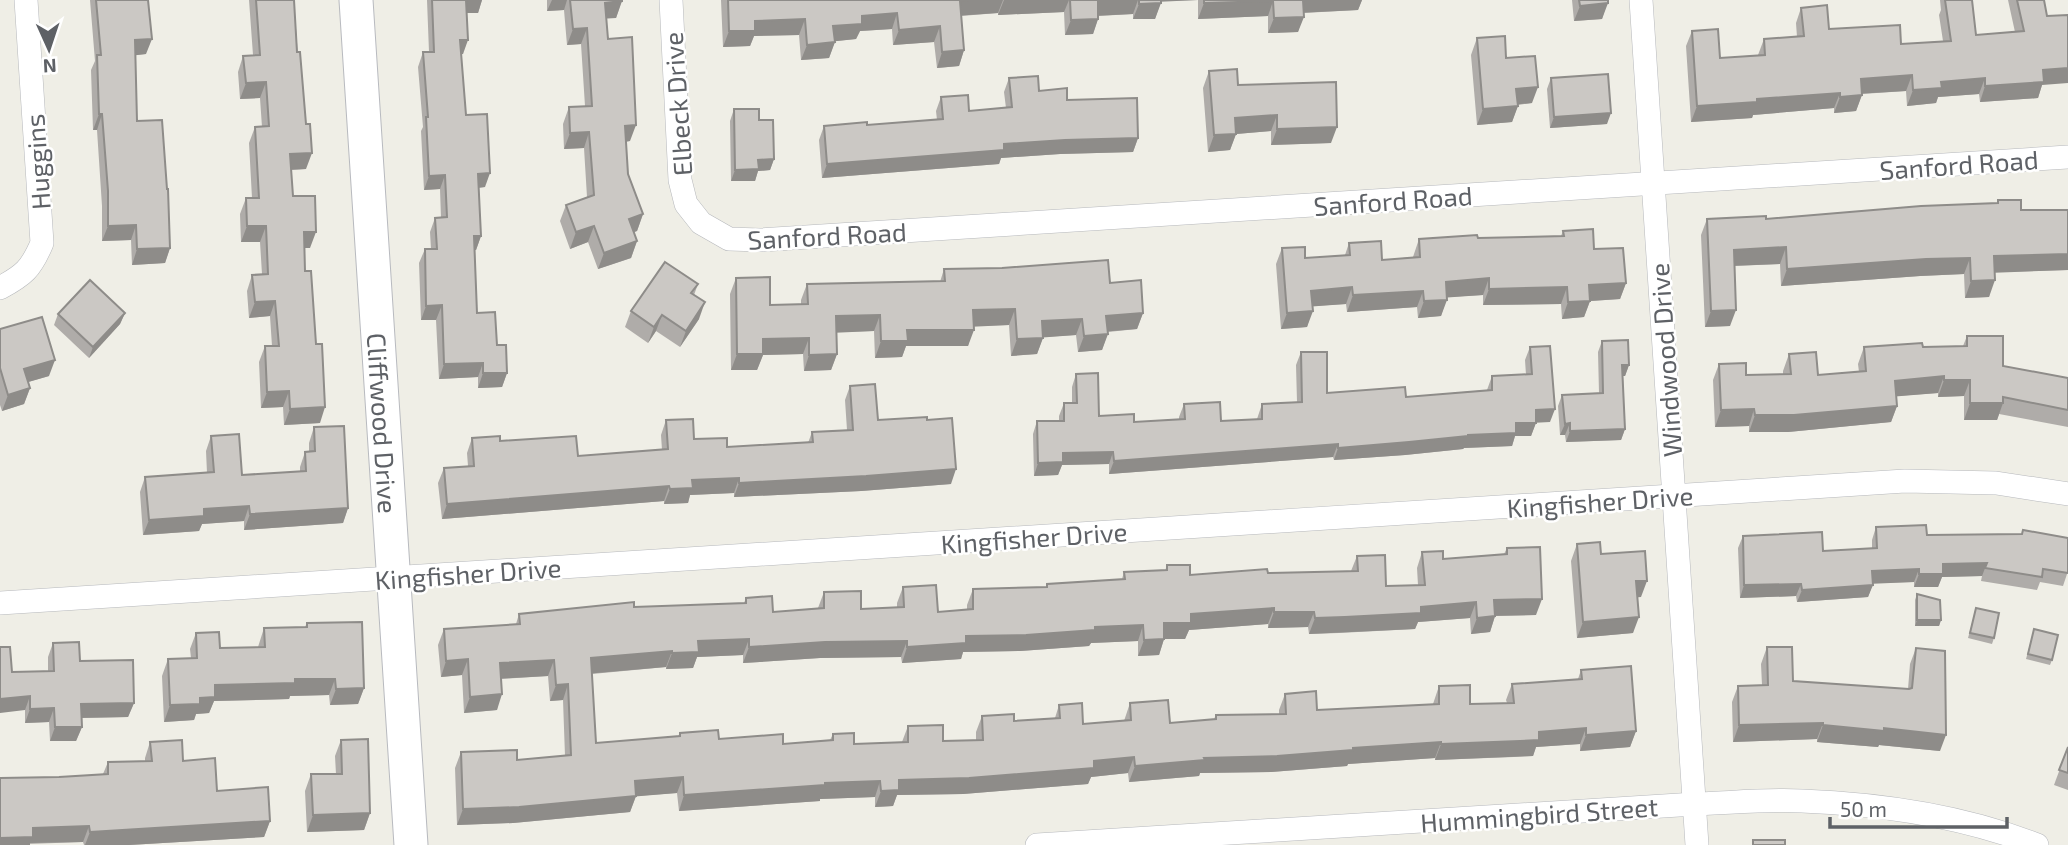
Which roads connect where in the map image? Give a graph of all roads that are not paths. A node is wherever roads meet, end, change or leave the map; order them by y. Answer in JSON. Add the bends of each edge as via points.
{"nodes":[{"id":1,"x":26,"y":0,"type":"edge"},
{"id":2,"x":356,"y":0,"type":"edge"},
{"id":3,"x":671,"y":0,"type":"edge"},
{"id":4,"x":1641,"y":0,"type":"edge"},
{"id":5,"x":2068,"y":157,"type":"edge"},
{"id":6,"x":1653,"y":183,"type":"junction"},
{"id":7,"x":720,"y":233,"type":"joint"},
{"id":8,"x":0,"y":288,"type":"edge"},
{"id":9,"x":2068,"y":494,"type":"edge"},
{"id":10,"x":1674,"y":496,"type":"junction"},
{"id":11,"x":393,"y":577,"type":"junction"},
{"id":12,"x":0,"y":603,"type":"edge"},
{"id":13,"x":1695,"y":804,"type":"junction"},
{"id":14,"x":411,"y":845,"type":"edge"},
{"id":15,"x":1037,"y":845,"type":"edge"},
{"id":16,"x":1698,"y":845,"type":"edge"},
{"id":17,"x":2037,"y":845,"type":"edge"}],
"edges":[{"from":1,"to":8,"type":"street","name":"Huggins","via":[[42,243],[23,276]]},
{"from":2,"to":11,"type":"street","name":"Cliffwood Drive"},
{"from":3,"to":7,"type":"street","name":"Elbeck Drive","via":[[680,180],[686,204],[701,223]]},
{"from":4,"to":6,"type":"street","name":"Windwood Drive"},
{"from":5,"to":6,"type":"street","name":"Sanford Road"},
{"from":6,"to":7,"type":"street","name":"Sanford Road","via":[[760,240],[729,239]]},
{"from":6,"to":10,"type":"street","name":"Windwood Drive"},
{"from":9,"to":10,"type":"street","name":"Kingfisher Drive","via":[[1996,483],[1917,481]]},
{"from":10,"to":11,"type":"street","name":"Kingfisher Drive"},
{"from":10,"to":13,"type":"street","name":"Windwood Drive"},
{"from":11,"to":12,"type":"street","name":"Kingfisher Drive"},
{"from":11,"to":14,"type":"street","name":"Cliffwood Drive"},
{"from":13,"to":15,"type":"street","name":"Hummingbird Street"},
{"from":13,"to":16,"type":"street","name":"Windwood Drive"},
{"from":13,"to":17,"type":"street","name":"Hummingbird Street","via":[[1799,801],[1857,805],[1967,824]]}]}
